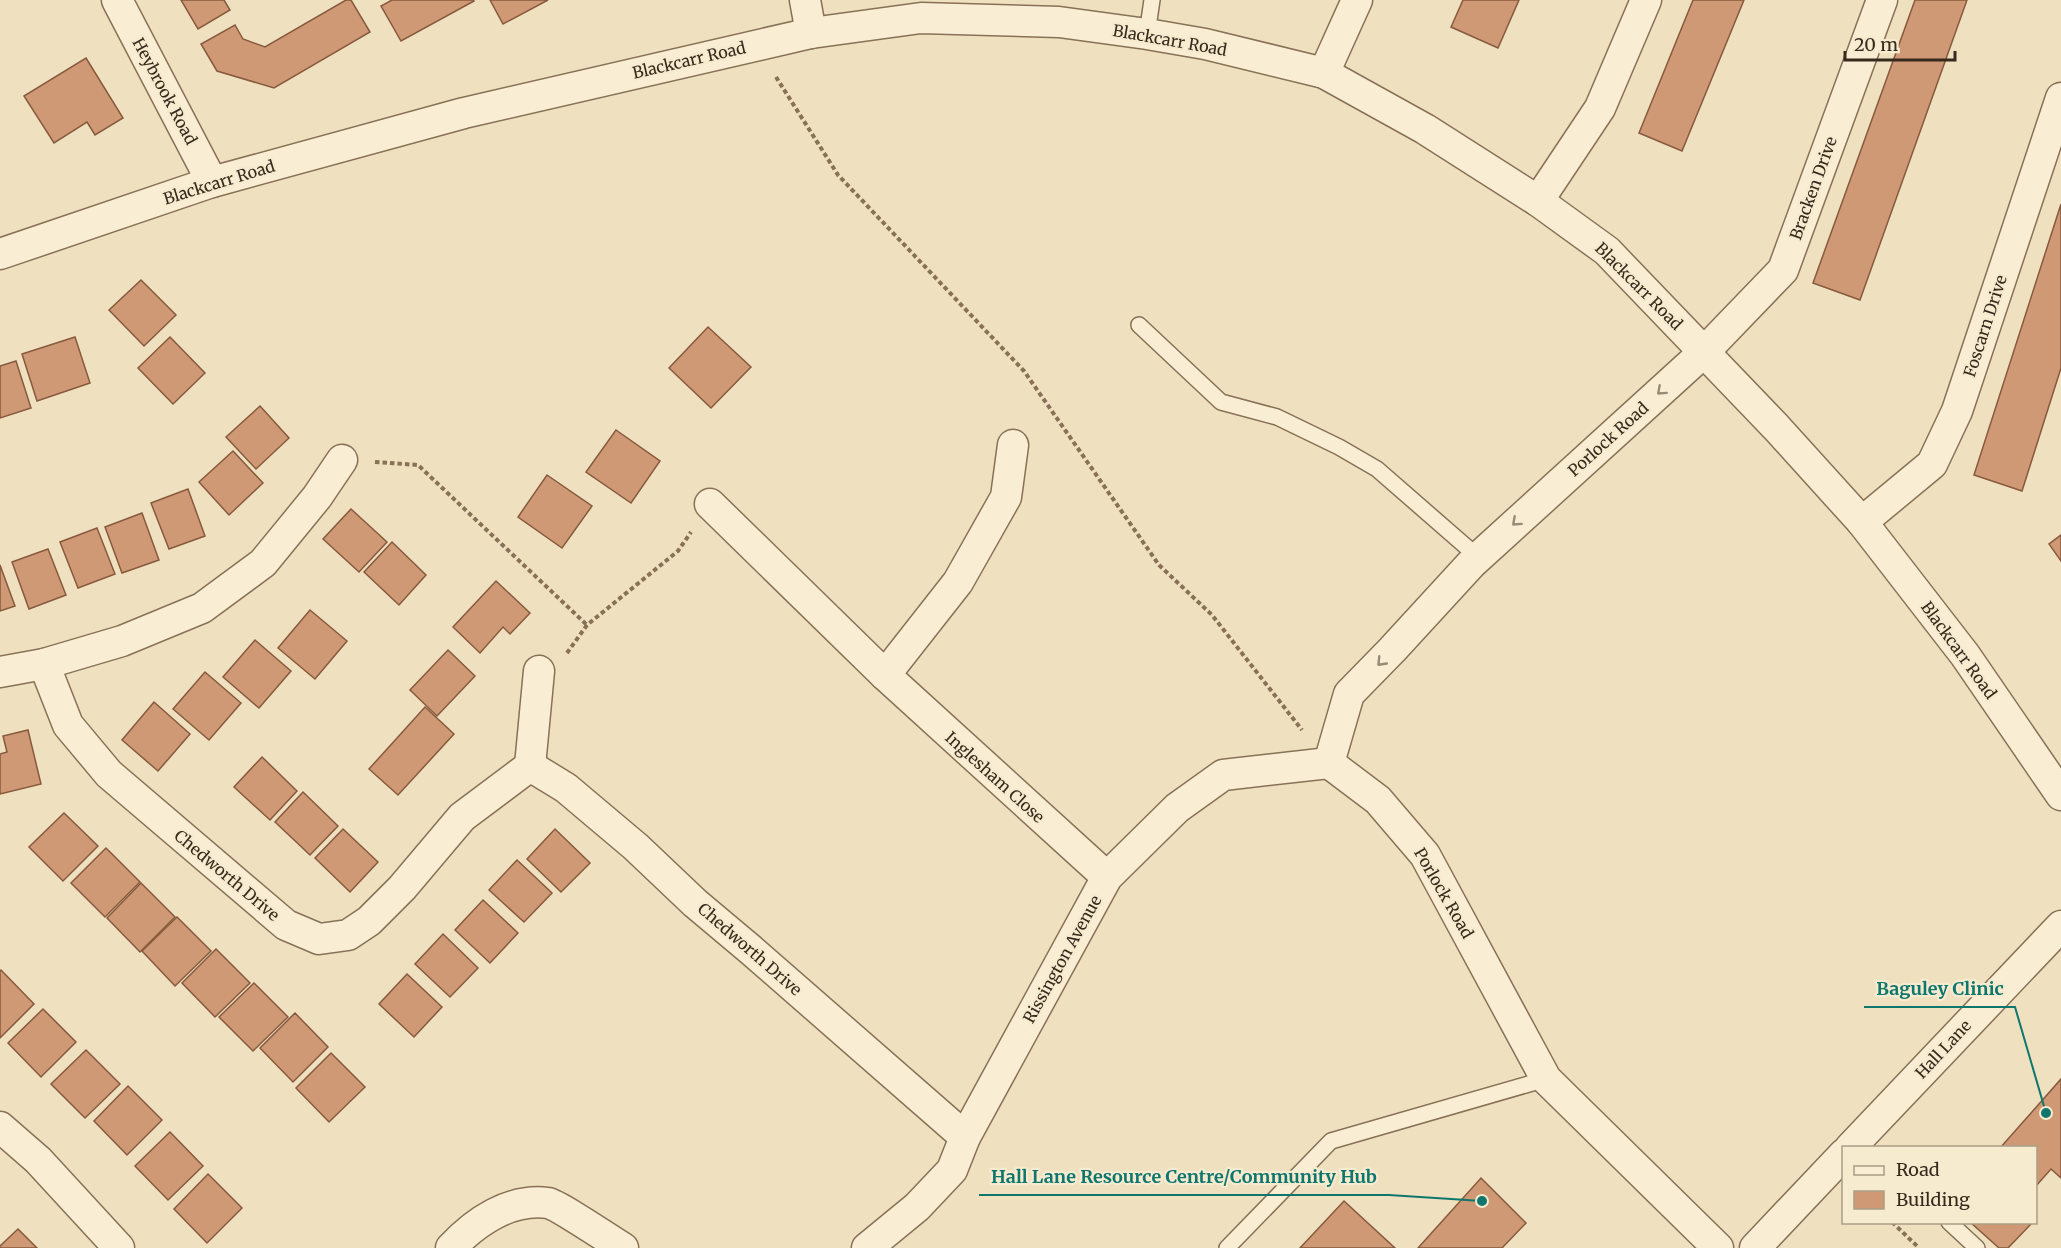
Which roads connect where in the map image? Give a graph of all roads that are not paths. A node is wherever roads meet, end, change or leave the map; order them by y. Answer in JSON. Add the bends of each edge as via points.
{"nodes":[{"id":1,"x":117,"y":0,"type":"edge"},
{"id":2,"x":805,"y":0,"type":"edge"},
{"id":3,"x":1152,"y":0,"type":"edge"},
{"id":4,"x":1357,"y":0,"type":"edge"},
{"id":5,"x":1646,"y":0,"type":"edge"},
{"id":6,"x":1882,"y":0,"type":"edge"},
{"id":7,"x":811,"y":33,"type":"junction"},
{"id":8,"x":1147,"y":34,"type":"junction"},
{"id":9,"x":1324,"y":73,"type":"junction"},
{"id":10,"x":2061,"y":98,"type":"edge"},
{"id":11,"x":212,"y":182,"type":"junction"},
{"id":12,"x":1538,"y":201,"type":"junction"},
{"id":13,"x":0,"y":254,"type":"edge"},
{"id":14,"x":1139,"y":325,"type":"dead end"},
{"id":15,"x":1704,"y":352,"type":"junction"},
{"id":16,"x":1012,"y":445,"type":"dead end"},
{"id":17,"x":342,"y":460,"type":"road end"},
{"id":18,"x":710,"y":504,"type":"road end"},
{"id":19,"x":1862,"y":522,"type":"junction"},
{"id":20,"x":1478,"y":557,"type":"junction"},
{"id":21,"x":44,"y":664,"type":"junction"},
{"id":22,"x":0,"y":672,"type":"edge"},
{"id":23,"x":885,"y":675,"type":"junction"},
{"id":24,"x":538,"y":683,"type":"road end"},
{"id":25,"x":1329,"y":763,"type":"junction"},
{"id":26,"x":530,"y":766,"type":"junction"},
{"id":27,"x":2061,"y":795,"type":"edge"},
{"id":28,"x":1107,"y":877,"type":"junction"},
{"id":29,"x":2061,"y":926,"type":"edge"},
{"id":30,"x":1546,"y":1079,"type":"junction"},
{"id":31,"x":0,"y":1127,"type":"edge"},
{"id":32,"x":965,"y":1137,"type":"junction"},
{"id":33,"x":1856,"y":1146,"type":"edge"},
{"id":34,"x":1842,"y":1160,"type":"edge"},
{"id":35,"x":1951,"y":1224,"type":"edge"},
{"id":36,"x":119,"y":1248,"type":"edge"},
{"id":37,"x":451,"y":1248,"type":"edge"},
{"id":38,"x":622,"y":1248,"type":"edge"},
{"id":39,"x":867,"y":1248,"type":"edge"},
{"id":40,"x":1227,"y":1248,"type":"edge"},
{"id":41,"x":1718,"y":1248,"type":"edge"},
{"id":42,"x":1755,"y":1248,"type":"edge"},
{"id":43,"x":1977,"y":1248,"type":"edge"}],
"edges":[{"from":1,"to":11,"type":"street","name":"Heybrook Road"},
{"from":2,"to":7,"type":"street"},
{"from":3,"to":8,"type":"lane"},
{"from":4,"to":9,"type":"street"},
{"from":5,"to":12,"type":"street","via":[[1600,108]]},
{"from":6,"to":15,"type":"street","name":"Bracken Drive","via":[[1783,270]]},
{"from":7,"to":8,"type":"street","name":"Blackcarr Road","via":[[921,18],[1059,22]]},
{"from":7,"to":11,"type":"street","name":"Blackcarr Road","via":[[464,112]]},
{"from":8,"to":9,"type":"street","name":"Blackcarr Road"},
{"from":9,"to":12,"type":"street","name":"Blackcarr Road","via":[[1425,129]]},
{"from":10,"to":19,"type":"street","name":"Foscarn Drive","via":[[1957,411],[1942,443],[1932,464]]},
{"from":11,"to":13,"type":"street","name":"Blackcarr Road"},
{"from":12,"to":15,"type":"street","name":"Blackcarr Road","via":[[1607,251]]},
{"from":14,"to":20,"type":"lane","via":[[1221,402],[1277,417],[1377,469]]},
{"from":15,"to":19,"type":"street","name":"Blackcarr Road"},
{"from":15,"to":20,"type":"street","name":"Porlock Road","one_way":true},
{"from":16,"to":23,"type":"street","via":[[1006,497],[958,582]]},
{"from":17,"to":21,"type":"street","via":[[317,498],[263,563],[202,608],[122,641]]},
{"from":18,"to":23,"type":"street","name":"Inglesham Close"},
{"from":19,"to":27,"type":"street","name":"Blackcarr Road","via":[[1965,655]]},
{"from":20,"to":25,"type":"street","name":"Porlock Road","one_way":true,"via":[[1349,694]]},
{"from":21,"to":22,"type":"street"},
{"from":21,"to":26,"type":"street","name":"Chedworth Drive","via":[[68,725],[109,774],[286,925],[318,939],[348,935],[369,921],[462,817]]},
{"from":23,"to":28,"type":"street","name":"Inglesham Close"},
{"from":24,"to":26,"type":"street"},
{"from":25,"to":28,"type":"street","name":"Rissington Avenue","via":[[1223,775],[1177,808]]},
{"from":25,"to":30,"type":"street","name":"Porlock Road","via":[[1378,800],[1425,855]]},
{"from":26,"to":32,"type":"street","name":"Chedworth Drive","via":[[566,789],[636,847]]},
{"from":28,"to":32,"type":"street","name":"Rissington Avenue"},
{"from":29,"to":33,"type":"street","name":"Hall Lane"},
{"from":30,"to":40,"type":"lane","via":[[1331,1141]]},
{"from":30,"to":41,"type":"street","name":"Porlock Road"},
{"from":31,"to":36,"type":"street","via":[[38,1160]]},
{"from":32,"to":39,"type":"street","name":"Rissington Avenue","via":[[952,1170],[917,1207]]},
{"from":34,"to":42,"type":"street","name":"Hall Lane"},
{"from":35,"to":43,"type":"lane"},
{"from":37,"to":38,"type":"street","via":[[469,1229],[512,1205],[549,1203]]}]}
